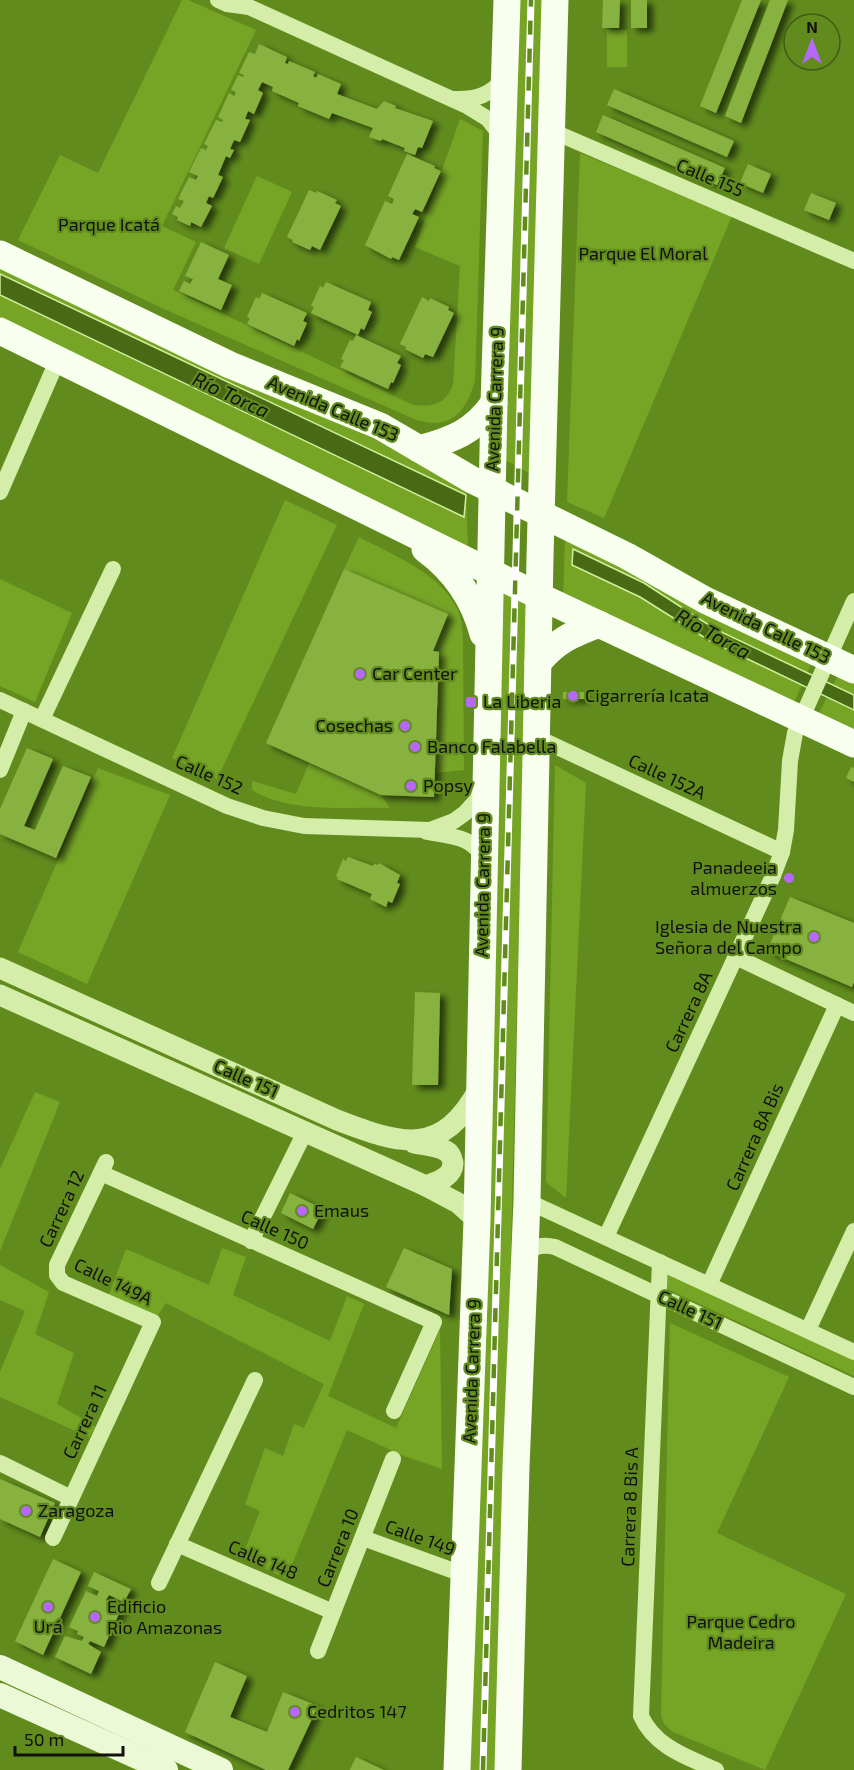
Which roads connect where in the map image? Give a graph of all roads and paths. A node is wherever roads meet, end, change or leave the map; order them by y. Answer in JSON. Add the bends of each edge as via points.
{"nodes":[{"id":1,"x":218,"y":0,"type":"edge"},
{"id":2,"x":507,"y":0,"type":"edge"},
{"id":3,"x":555,"y":0,"type":"edge"},
{"id":4,"x":246,"y":4,"type":"edge"},
{"id":5,"x":504,"y":78,"type":"junction"},
{"id":6,"x":450,"y":98,"type":"junction"},
{"id":7,"x":552,"y":131,"type":"junction"},
{"id":8,"x":502,"y":137,"type":"junction"},
{"id":9,"x":0,"y":254,"type":"edge"},
{"id":10,"x":854,"y":261,"type":"edge"},
{"id":11,"x":0,"y":331,"type":"edge"},
{"id":12,"x":58,"y":359,"type":"junction"},
{"id":13,"x":494,"y":403,"type":"junction"},
{"id":14,"x":419,"y":449,"type":"junction"},
{"id":15,"x":0,"y":492,"type":"edge"},
{"id":16,"x":492,"y":497,"type":"junction"},
{"id":17,"x":386,"y":519,"type":"junction"},
{"id":18,"x":541,"y":521,"type":"junction"},
{"id":19,"x":113,"y":569,"type":"dead end"},
{"id":20,"x":490,"y":571,"type":"junction"},
{"id":21,"x":539,"y":596,"type":"junction"},
{"id":22,"x":854,"y":601,"type":"edge"},
{"id":23,"x":599,"y":624,"type":"junction"},
{"id":24,"x":488,"y":652,"type":"junction"},
{"id":25,"x":538,"y":663,"type":"junction"},
{"id":26,"x":826,"y":665,"type":"junction"},
{"id":27,"x":854,"y":670,"type":"edge"},
{"id":28,"x":0,"y":699,"type":"edge"},
{"id":29,"x":24,"y":711,"type":"junction"},
{"id":30,"x":812,"y":716,"type":"junction"},
{"id":31,"x":42,"y":719,"type":"junction"},
{"id":32,"x":536,"y":737,"type":"junction"},
{"id":33,"x":854,"y":744,"type":"edge"},
{"id":34,"x":790,"y":761,"type":"junction"},
{"id":35,"x":0,"y":770,"type":"edge"},
{"id":36,"x":484,"y":775,"type":"junction"},
{"id":37,"x":417,"y":830,"type":"junction"},
{"id":38,"x":782,"y":852,"type":"junction"},
{"id":39,"x":483,"y":860,"type":"junction"},
{"id":40,"x":736,"y":957,"type":"junction"},
{"id":41,"x":0,"y":968,"type":"edge"},
{"id":42,"x":0,"y":995,"type":"edge"},
{"id":43,"x":837,"y":1005,"type":"junction"},
{"id":44,"x":854,"y":1013,"type":"edge"},
{"id":45,"x":480,"y":1087,"type":"junction"},
{"id":46,"x":305,"y":1132,"type":"junction"},
{"id":47,"x":398,"y":1139,"type":"junction"},
{"id":48,"x":103,"y":1168,"type":"joint"},
{"id":49,"x":426,"y":1186,"type":"junction"},
{"id":50,"x":527,"y":1201,"type":"junction"},
{"id":51,"x":477,"y":1220,"type":"junction"},
{"id":52,"x":854,"y":1231,"type":"edge"},
{"id":53,"x":606,"y":1237,"type":"junction"},
{"id":54,"x":251,"y":1241,"type":"junction"},
{"id":55,"x":525,"y":1253,"type":"junction"},
{"id":56,"x":660,"y":1262,"type":"junction"},
{"id":57,"x":57,"y":1275,"type":"joint"},
{"id":58,"x":709,"y":1285,"type":"junction"},
{"id":59,"x":658,"y":1295,"type":"junction"},
{"id":60,"x":153,"y":1322,"type":"joint"},
{"id":61,"x":808,"y":1330,"type":"junction"},
{"id":62,"x":854,"y":1352,"type":"edge"},
{"id":63,"x":255,"y":1380,"type":"dead end"},
{"id":64,"x":854,"y":1387,"type":"edge"},
{"id":65,"x":394,"y":1411,"type":"dead end"},
{"id":66,"x":393,"y":1459,"type":"dead end"},
{"id":67,"x":0,"y":1462,"type":"edge"},
{"id":68,"x":71,"y":1498,"type":"junction"},
{"id":69,"x":53,"y":1538,"type":"dead end"},
{"id":70,"x":363,"y":1538,"type":"junction"},
{"id":71,"x":177,"y":1544,"type":"junction"},
{"id":72,"x":465,"y":1575,"type":"junction"},
{"id":73,"x":159,"y":1583,"type":"dead end"},
{"id":74,"x":333,"y":1612,"type":"junction"},
{"id":75,"x":318,"y":1651,"type":"dead end"},
{"id":76,"x":0,"y":1667,"type":"edge"},
{"id":77,"x":0,"y":1695,"type":"edge"},
{"id":78,"x":166,"y":1770,"type":"edge"},
{"id":79,"x":221,"y":1770,"type":"edge"},
{"id":80,"x":458,"y":1770,"type":"edge"},
{"id":81,"x":508,"y":1770,"type":"edge"},
{"id":82,"x":716,"y":1770,"type":"edge"}],
"edges":[{"from":1,"to":4,"type":"street"},
{"from":2,"to":5,"type":"main road","name":"Avenida Carrera 9"},
{"from":3,"to":7,"type":"main road"},
{"from":4,"to":6,"type":"street"},
{"from":5,"to":6,"type":"street","via":[[486,95]]},
{"from":5,"to":8,"type":"main road","name":"Avenida Carrera 9"},
{"from":6,"to":8,"type":"street","via":[[479,112]]},
{"from":7,"to":10,"type":"street","name":"Calle 155"},
{"from":7,"to":18,"type":"main road"},
{"from":8,"to":13,"type":"main road","name":"Avenida Carrera 9"},
{"from":9,"to":14,"type":"main road","name":"Avenida Calle 153","via":[[230,365],[380,426]]},
{"from":11,"to":12,"type":"main road"},
{"from":12,"to":15,"type":"street"},
{"from":12,"to":17,"type":"main road"},
{"from":13,"to":14,"type":"main road","via":[[484,418],[466,432]]},
{"from":13,"to":16,"type":"main road","name":"Avenida Carrera 9"},
{"from":14,"to":16,"type":"main road","name":"Avenida Calle 153"},
{"from":16,"to":18,"type":"main road","name":"Avenida Calle 153"},
{"from":16,"to":20,"type":"main road","name":"Avenida Carrera 9"},
{"from":17,"to":20,"type":"main road"},
{"from":17,"to":24,"type":"main road","via":[[442,562],[460,583],[476,611]]},
{"from":18,"to":21,"type":"main road"},
{"from":18,"to":26,"type":"main road","name":"Avenida Calle 153","via":[[650,568]]},
{"from":19,"to":31,"type":"street"},
{"from":20,"to":21,"type":"main road"},
{"from":20,"to":24,"type":"main road","name":"Avenida Carrera 9"},
{"from":21,"to":23,"type":"main road"},
{"from":21,"to":25,"type":"main road"},
{"from":22,"to":26,"type":"street","name":"Carrera 8A"},
{"from":23,"to":25,"type":"main road","via":[[558,642]]},
{"from":23,"to":30,"type":"main road"},
{"from":24,"to":36,"type":"main road","name":"Avenida Carrera 9"},
{"from":25,"to":32,"type":"main road"},
{"from":26,"to":27,"type":"main road","name":"Avenida Calle 153"},
{"from":26,"to":30,"type":"street","name":"Carrera 8A"},
{"from":28,"to":29,"type":"street","name":"Calle 152"},
{"from":29,"to":31,"type":"street","name":"Calle 152"},
{"from":29,"to":35,"type":"street"},
{"from":30,"to":33,"type":"main road"},
{"from":30,"to":34,"type":"street","name":"Carrera 8A","via":[[795,733]]},
{"from":30,"to":34,"type":"street","via":[[813,733],[802,741]]},
{"from":31,"to":37,"type":"street","name":"Calle 152","via":[[227,806],[263,818],[304,826]]},
{"from":32,"to":38,"type":"street","name":"Calle 152A"},
{"from":32,"to":50,"type":"main road"},
{"from":34,"to":38,"type":"street","name":"Carrera 8A"},
{"from":36,"to":37,"type":"street","name":"Calle 152","via":[[481,789],[465,813],[443,826]]},
{"from":36,"to":39,"type":"main road","name":"Avenida Carrera 9"},
{"from":37,"to":39,"type":"street","name":"Calle 152","via":[[470,842]]},
{"from":38,"to":40,"type":"street","name":"Carrera 8A"},
{"from":39,"to":45,"type":"main road","name":"Avenida Carrera 9"},
{"from":40,"to":43,"type":"street"},
{"from":40,"to":53,"type":"street","name":"Carrera 8A"},
{"from":41,"to":47,"type":"street","name":"Calle 151","via":[[337,1120]]},
{"from":42,"to":46,"type":"street","name":"Calle 151"},
{"from":43,"to":44,"type":"street"},
{"from":43,"to":58,"type":"street","name":"Carrera 8A Bis"},
{"from":45,"to":47,"type":"street","name":"Calle 151","via":[[470,1107],[446,1131],[423,1139]]},
{"from":45,"to":51,"type":"main road","name":"Avenida Carrera 9"},
{"from":46,"to":49,"type":"street","name":"Calle 151"},
{"from":46,"to":54,"type":"street"},
{"from":47,"to":49,"type":"street","via":[[449,1152],[451,1170],[446,1177]]},
{"from":48,"to":54,"type":"street","name":"Calle 150"},
{"from":48,"to":57,"type":"street","name":"Carrera 12","via":[[57,1265]]},
{"from":49,"to":51,"type":"street","name":"Calle 151","via":[[460,1204]]},
{"from":50,"to":53,"type":"street","name":"Calle 151"},
{"from":50,"to":55,"type":"main road"},
{"from":51,"to":72,"type":"main road","name":"Avenida Carrera 9"},
{"from":52,"to":61,"type":"street"},
{"from":53,"to":56,"type":"street","name":"Calle 151"},
{"from":54,"to":65,"type":"street","name":"Calle 150","via":[[434,1322]]},
{"from":55,"to":59,"type":"street","name":"Calle 151","via":[[544,1245],[555,1247]]},
{"from":55,"to":81,"type":"main road"},
{"from":56,"to":58,"type":"street","name":"Calle 151"},
{"from":56,"to":59,"type":"street","name":"Carrera 8 Bis A"},
{"from":57,"to":60,"type":"street","name":"Calle 149A","via":[[63,1283]]},
{"from":58,"to":61,"type":"street","name":"Calle 151"},
{"from":59,"to":64,"type":"street","name":"Calle 151"},
{"from":59,"to":82,"type":"street","name":"Carrera 8 Bis A","via":[[641,1716],[664,1746]]},
{"from":60,"to":68,"type":"street","name":"Carrera 11"},
{"from":61,"to":62,"type":"street","name":"Calle 151"},
{"from":63,"to":71,"type":"street"},
{"from":66,"to":70,"type":"street","name":"Carrera 10"},
{"from":67,"to":68,"type":"street"},
{"from":68,"to":69,"type":"street","name":"Carrera 11"},
{"from":70,"to":72,"type":"street","name":"Calle 149"},
{"from":70,"to":74,"type":"street","name":"Carrera 10"},
{"from":71,"to":73,"type":"street"},
{"from":71,"to":74,"type":"street","name":"Calle 148"},
{"from":72,"to":80,"type":"main road","name":"Avenida Carrera 9"},
{"from":74,"to":75,"type":"street","name":"Carrera 10"},
{"from":76,"to":79,"type":"main road"},
{"from":77,"to":78,"type":"main road"}]}
